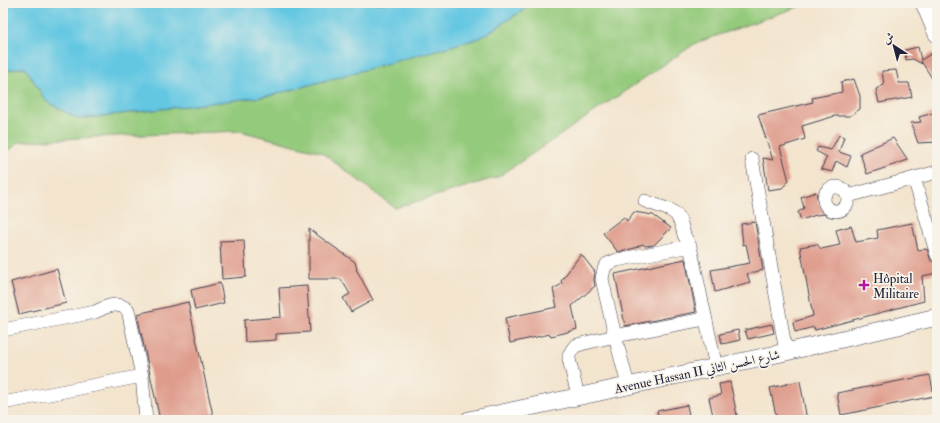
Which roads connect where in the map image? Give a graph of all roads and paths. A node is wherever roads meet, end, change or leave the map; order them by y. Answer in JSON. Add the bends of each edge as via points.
{"nodes":[{"id":1,"x":924,"y":3,"type":"edge"},
{"id":2,"x":937,"y":34,"type":"edge"},
{"id":3,"x":752,"y":159,"type":"dead end"},
{"id":4,"x":937,"y":172,"type":"edge"},
{"id":5,"x":914,"y":178,"type":"junction"},
{"id":6,"x":848,"y":196,"type":"dead end"},
{"id":7,"x":645,"y":201,"type":"dead end"},
{"id":8,"x":690,"y":246,"type":"junction"},
{"id":9,"x":937,"y":255,"type":"edge"},
{"id":10,"x":933,"y":316,"type":"edge"},
{"id":11,"x":704,"y":319,"type":"junction"},
{"id":12,"x":3,"y":330,"type":"edge"},
{"id":13,"x":615,"y":336,"type":"junction"},
{"id":14,"x":786,"y":352,"type":"junction"},
{"id":15,"x":716,"y":367,"type":"junction"},
{"id":16,"x":142,"y":376,"type":"junction"},
{"id":17,"x":628,"y":385,"type":"junction"},
{"id":18,"x":578,"y":396,"type":"junction"},
{"id":19,"x":3,"y":403,"type":"edge"},
{"id":20,"x":146,"y":420,"type":"edge"},
{"id":21,"x":469,"y":420,"type":"edge"}],
"edges":[{"from":1,"to":2,"type":"main road"},
{"from":3,"to":14,"type":"street"},
{"from":4,"to":5,"type":"street"},
{"from":5,"to":6,"type":"street"},
{"from":5,"to":9,"type":"street"},
{"from":7,"to":8,"type":"street","via":[[676,214]]},
{"from":8,"to":11,"type":"street"},
{"from":8,"to":13,"type":"street","via":[[607,264],[602,279]]},
{"from":10,"to":14,"type":"main road","name":"Avenue Hassan II شارع الحسن الثاني"},
{"from":11,"to":13,"type":"street"},
{"from":11,"to":15,"type":"street"},
{"from":12,"to":16,"type":"street","via":[[95,312],[108,305],[122,305],[128,310]]},
{"from":13,"to":17,"type":"street"},
{"from":13,"to":18,"type":"street","via":[[581,344],[572,350],[569,359]]},
{"from":14,"to":15,"type":"main road","name":"Avenue Hassan II شارع الحسن الثاني"},
{"from":15,"to":17,"type":"main road","name":"Avenue Hassan II شارع الحسن الثاني"},
{"from":16,"to":19,"type":"street"},
{"from":16,"to":20,"type":"street"},
{"from":17,"to":18,"type":"main road","name":"Avenue Hassan II شارع الحسن الثاني"},
{"from":18,"to":21,"type":"main road","name":"Avenue Hassan II شارع الحسن الثاني"}]}
